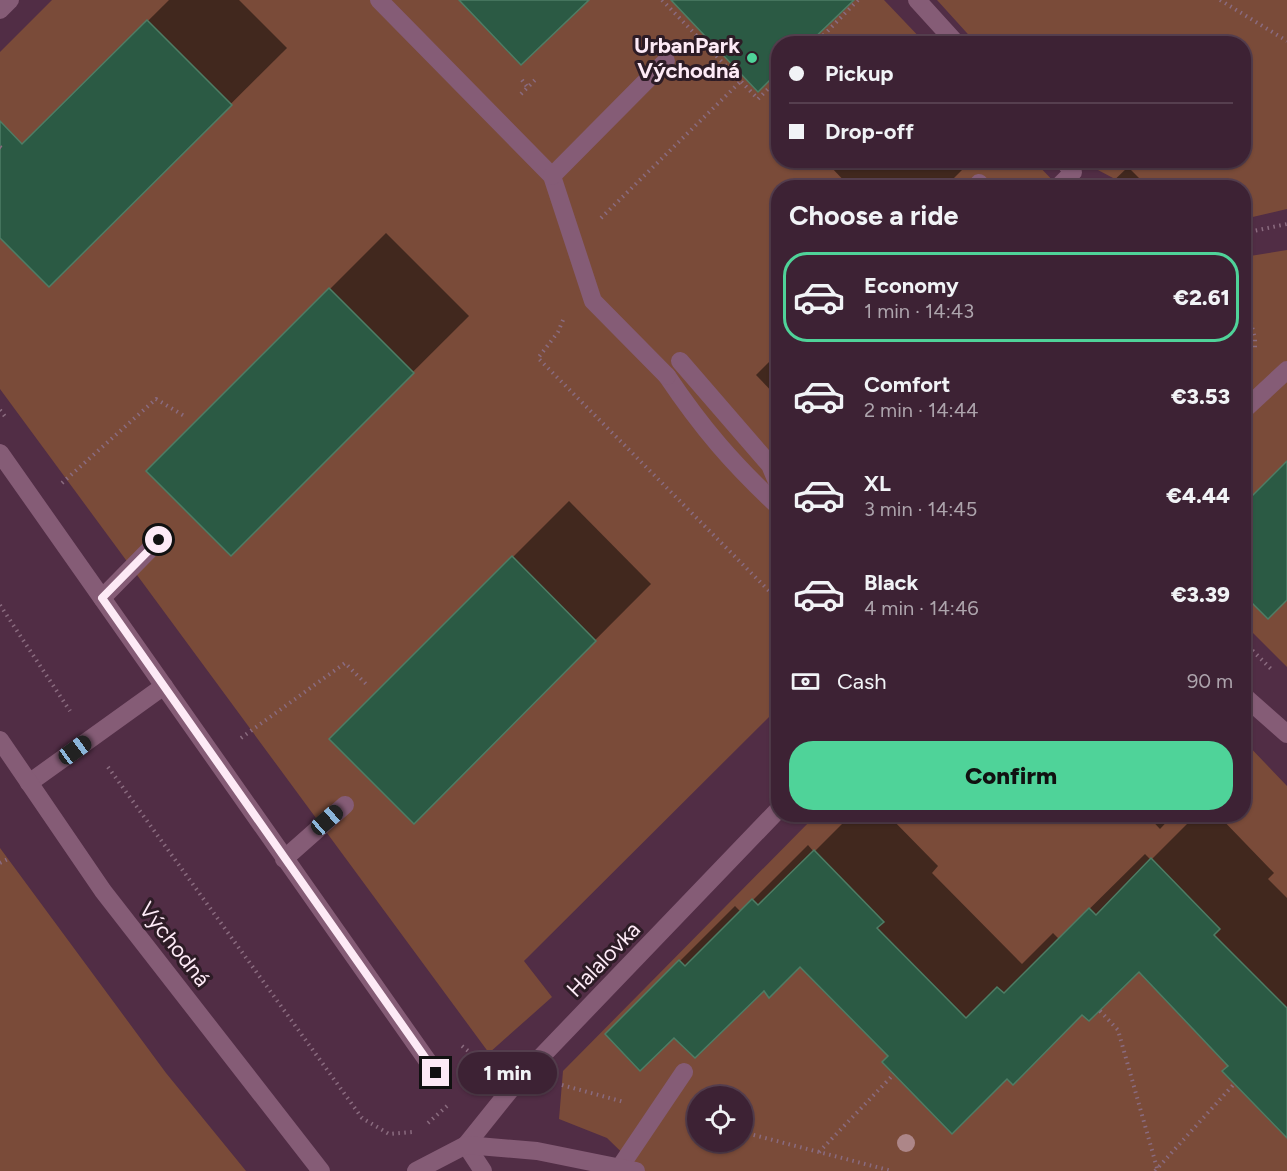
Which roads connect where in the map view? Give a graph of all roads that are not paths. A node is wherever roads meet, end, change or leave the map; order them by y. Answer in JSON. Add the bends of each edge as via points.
{"nodes":[{"id":1,"x":10,"y":0,"type":"edge"},
{"id":2,"x":380,"y":0,"type":"edge"},
{"id":3,"x":917,"y":0,"type":"edge"},
{"id":4,"x":0,"y":10,"type":"edge"},
{"id":5,"x":950,"y":36,"type":"edge"},
{"id":6,"x":666,"y":61,"type":"dead end"},
{"id":7,"x":1069,"y":168,"type":"edge"},
{"id":8,"x":552,"y":176,"type":"junction"},
{"id":9,"x":1065,"y":180,"type":"edge"},
{"id":10,"x":680,"y":361,"type":"dead end"},
{"id":11,"x":1287,"y":370,"type":"edge"},
{"id":12,"x":1251,"y":403,"type":"edge"},
{"id":13,"x":0,"y":453,"type":"edge"},
{"id":14,"x":771,"y":467,"type":"edge"},
{"id":15,"x":771,"y":499,"type":"edge"},
{"id":16,"x":159,"y":540,"type":"dead end"},
{"id":17,"x":102,"y":598,"type":"junction"},
{"id":18,"x":164,"y":686,"type":"junction"},
{"id":19,"x":1251,"y":702,"type":"edge"},
{"id":20,"x":1287,"y":734,"type":"edge"},
{"id":21,"x":0,"y":740,"type":"edge"},
{"id":22,"x":29,"y":783,"type":"junction"},
{"id":23,"x":345,"y":805,"type":"dead end"},
{"id":24,"x":771,"y":817,"type":"edge"},
{"id":25,"x":284,"y":859,"type":"junction"},
{"id":26,"x":684,"y":1072,"type":"dead end"},
{"id":27,"x":436,"y":1073,"type":"dead end"},
{"id":28,"x":466,"y":1145,"type":"junction"},
{"id":29,"x":627,"y":1169,"type":"edge"},
{"id":30,"x":321,"y":1171,"type":"edge"},
{"id":31,"x":416,"y":1171,"type":"edge"},
{"id":32,"x":483,"y":1171,"type":"edge"}],
"edges":[{"from":1,"to":4,"type":"street"},
{"from":2,"to":8,"type":"street"},
{"from":3,"to":5,"type":"street"},
{"from":6,"to":8,"type":"street"},
{"from":7,"to":9,"type":"street","via":[[1073,172]]},
{"from":8,"to":15,"type":"street","via":[[593,301],[667,376],[700,426]]},
{"from":10,"to":14,"type":"street"},
{"from":11,"to":12,"type":"street"},
{"from":13,"to":17,"type":"street"},
{"from":16,"to":17,"type":"street"},
{"from":17,"to":18,"type":"street"},
{"from":18,"to":22,"type":"street"},
{"from":18,"to":25,"type":"street"},
{"from":19,"to":20,"type":"street"},
{"from":21,"to":22,"type":"street","name":"Východná"},
{"from":22,"to":30,"type":"street","name":"Východná","via":[[103,891]]},
{"from":23,"to":25,"type":"street"},
{"from":24,"to":28,"type":"street","name":"Halalovka","via":[[524,1076]]},
{"from":25,"to":27,"type":"street"},
{"from":26,"to":29,"type":"street","via":[[657,1110]]},
{"from":28,"to":29,"type":"street","via":[[537,1151]]},
{"from":28,"to":31,"type":"street","name":"Halalovka"},
{"from":28,"to":32,"type":"street"}]}
